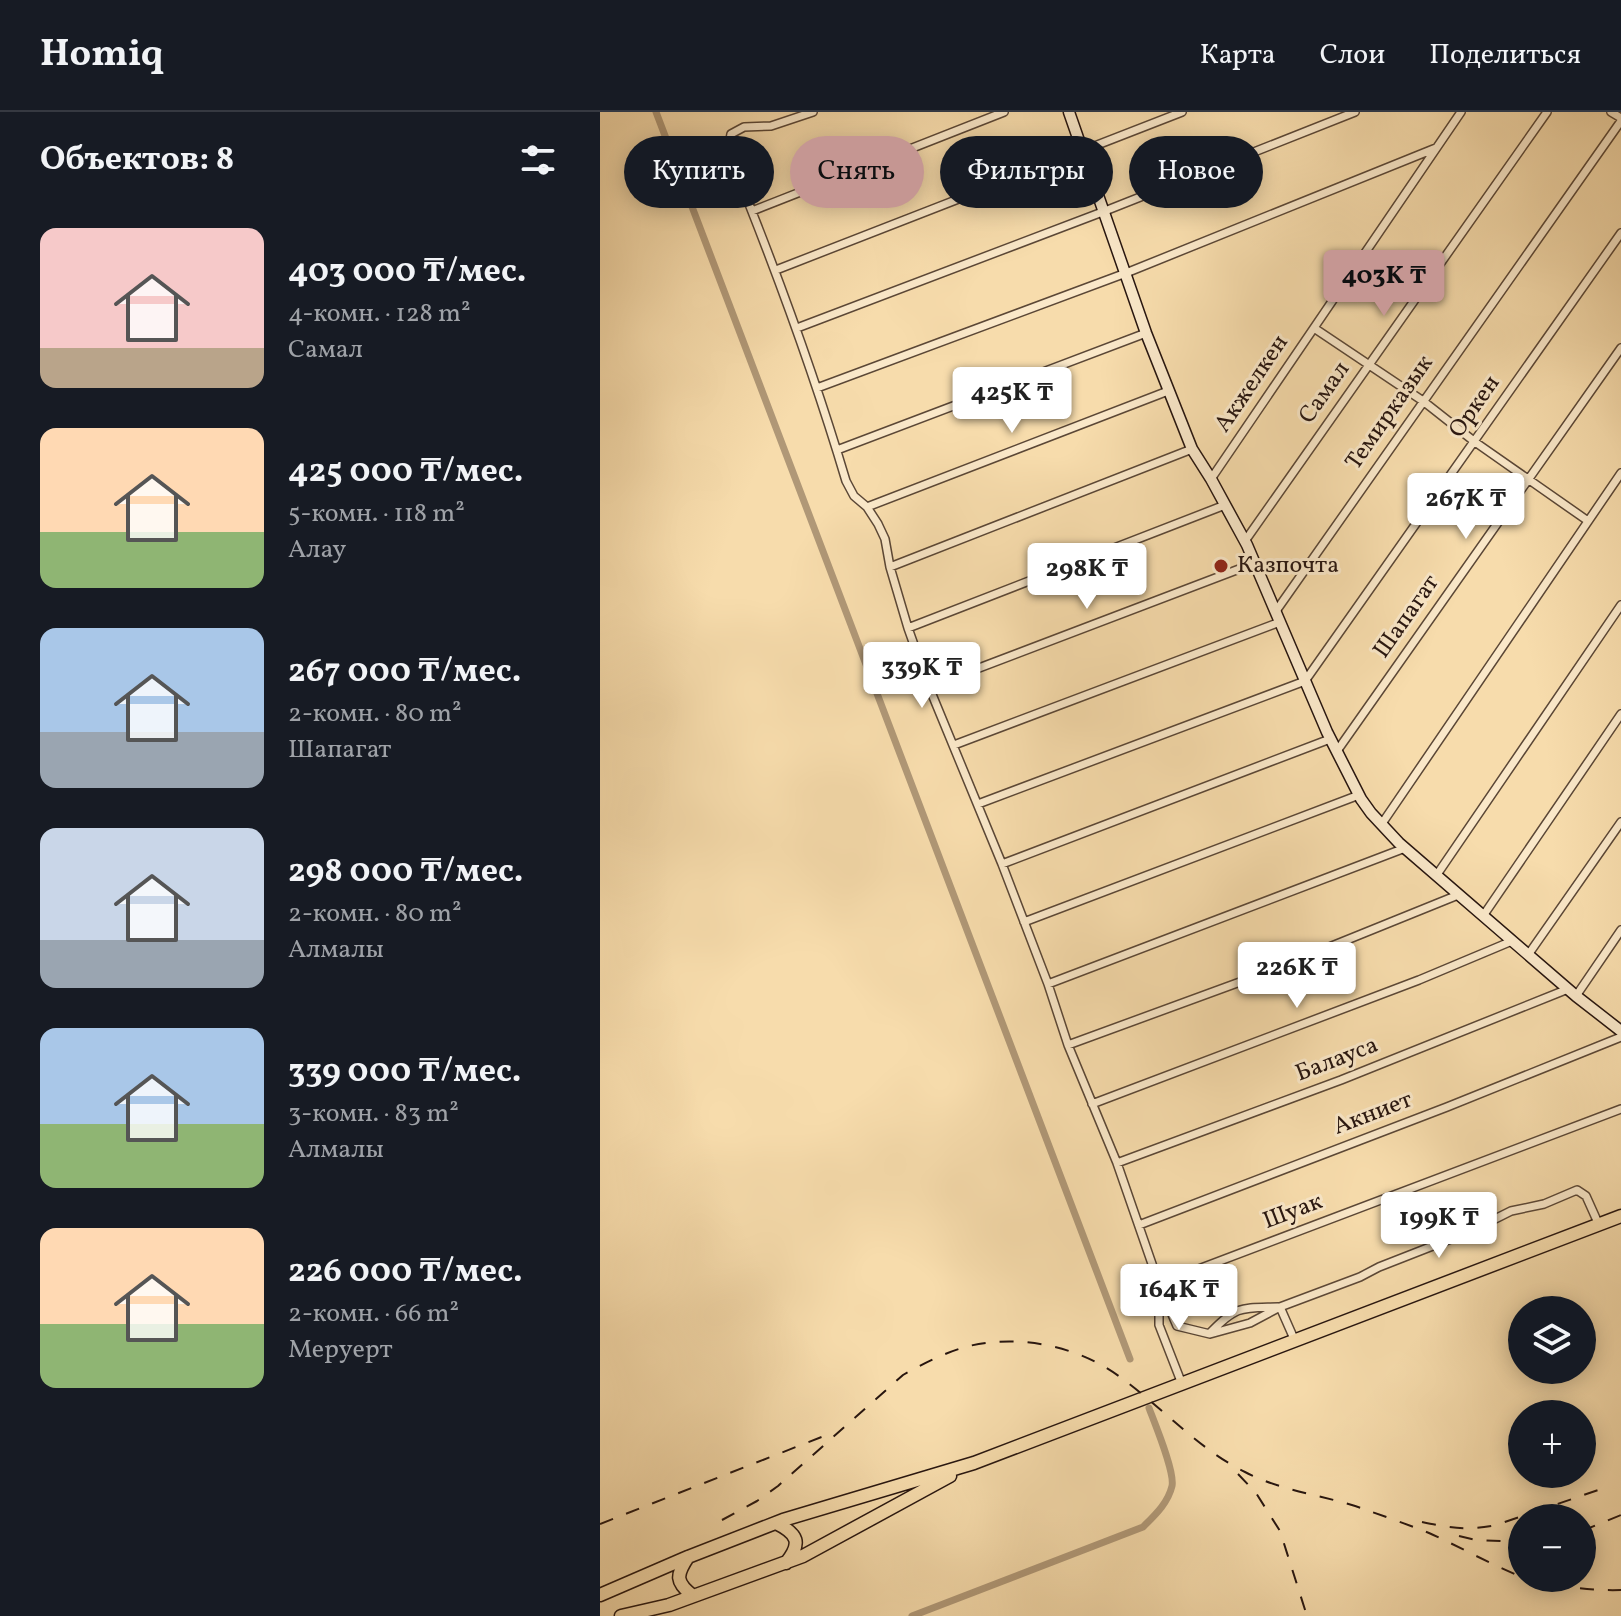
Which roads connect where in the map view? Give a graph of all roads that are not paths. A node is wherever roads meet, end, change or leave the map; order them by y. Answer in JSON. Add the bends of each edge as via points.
{"nodes":[{"id":1,"x":813,"y":112,"type":"edge"},
{"id":2,"x":1004,"y":112,"type":"edge"},
{"id":3,"x":1069,"y":112,"type":"edge"},
{"id":4,"x":1182,"y":112,"type":"edge"},
{"id":5,"x":1355,"y":112,"type":"edge"},
{"id":6,"x":1461,"y":112,"type":"edge"},
{"id":7,"x":1547,"y":112,"type":"edge"},
{"id":8,"x":1611,"y":112,"type":"edge"},
{"id":9,"x":1621,"y":120,"type":"edge"},
{"id":10,"x":1078,"y":136,"type":"edge"},
{"id":11,"x":1113,"y":139,"type":"edge"},
{"id":12,"x":1436,"y":148,"type":"junction"},
{"id":13,"x":940,"y":206,"type":"edge"},
{"id":14,"x":1104,"y":208,"type":"edge"},
{"id":15,"x":752,"y":211,"type":"junction"},
{"id":16,"x":1105,"y":211,"type":"junction"},
{"id":17,"x":1621,"y":233,"type":"edge"},
{"id":18,"x":776,"y":270,"type":"junction"},
{"id":19,"x":1126,"y":273,"type":"junction"},
{"id":20,"x":797,"y":328,"type":"junction"},
{"id":21,"x":1314,"y":328,"type":"junction"},
{"id":22,"x":1146,"y":333,"type":"junction"},
{"id":23,"x":1621,"y":348,"type":"edge"},
{"id":24,"x":1368,"y":366,"type":"junction"},
{"id":25,"x":817,"y":388,"type":"junction"},
{"id":26,"x":1168,"y":391,"type":"junction"},
{"id":27,"x":1423,"y":401,"type":"junction"},
{"id":28,"x":1475,"y":442,"type":"junction"},
{"id":29,"x":1192,"y":449,"type":"junction"},
{"id":30,"x":837,"y":450,"type":"junction"},
{"id":31,"x":1621,"y":473,"type":"edge"},
{"id":32,"x":1211,"y":479,"type":"junction"},
{"id":33,"x":1529,"y":479,"type":"junction"},
{"id":34,"x":1225,"y":505,"type":"junction"},
{"id":35,"x":867,"y":507,"type":"junction"},
{"id":36,"x":1588,"y":521,"type":"junction"},
{"id":37,"x":1245,"y":541,"type":"junction"},
{"id":38,"x":1255,"y":563,"type":"junction"},
{"id":39,"x":890,"y":567,"type":"junction"},
{"id":40,"x":1621,"y":605,"type":"edge"},
{"id":41,"x":1278,"y":617,"type":"junction"},
{"id":42,"x":908,"y":628,"type":"junction"},
{"id":43,"x":1305,"y":681,"type":"junction"},
{"id":44,"x":929,"y":687,"type":"junction"},
{"id":45,"x":1621,"y":714,"type":"edge"},
{"id":46,"x":1330,"y":739,"type":"junction"},
{"id":47,"x":954,"y":745,"type":"junction"},
{"id":48,"x":1337,"y":751,"type":"junction"},
{"id":49,"x":1359,"y":795,"type":"junction"},
{"id":50,"x":978,"y":804,"type":"junction"},
{"id":51,"x":1621,"y":822,"type":"edge"},
{"id":52,"x":1381,"y":825,"type":"junction"},
{"id":53,"x":1405,"y":848,"type":"junction"},
{"id":54,"x":1002,"y":864,"type":"junction"},
{"id":55,"x":1436,"y":876,"type":"junction"},
{"id":56,"x":1458,"y":895,"type":"junction"},
{"id":57,"x":1483,"y":916,"type":"junction"},
{"id":58,"x":1024,"y":922,"type":"junction"},
{"id":59,"x":1621,"y":930,"type":"edge"},
{"id":60,"x":1512,"y":941,"type":"junction"},
{"id":61,"x":1528,"y":955,"type":"junction"},
{"id":62,"x":1048,"y":984,"type":"junction"},
{"id":63,"x":1572,"y":992,"type":"junction"},
{"id":64,"x":1621,"y":1034,"type":"edge"},
{"id":65,"x":1068,"y":1045,"type":"junction"},
{"id":66,"x":1092,"y":1104,"type":"junction"},
{"id":67,"x":1621,"y":1109,"type":"edge"},
{"id":68,"x":1117,"y":1163,"type":"junction"},
{"id":69,"x":1621,"y":1216,"type":"edge"},
{"id":70,"x":1139,"y":1225,"type":"junction"},
{"id":71,"x":1599,"y":1225,"type":"junction"},
{"id":72,"x":1159,"y":1284,"type":"junction"},
{"id":73,"x":1280,"y":1307,"type":"junction"},
{"id":74,"x":1210,"y":1334,"type":"junction"},
{"id":75,"x":1295,"y":1341,"type":"junction"},
{"id":76,"x":1182,"y":1384,"type":"junction"},
{"id":77,"x":974,"y":1463,"type":"junction"},
{"id":78,"x":776,"y":1523,"type":"junction"},
{"id":79,"x":688,"y":1557,"type":"junction"},
{"id":80,"x":786,"y":1563,"type":"junction"},
{"id":81,"x":600,"y":1595,"type":"edge"},
{"id":82,"x":693,"y":1596,"type":"junction"},
{"id":83,"x":621,"y":1616,"type":"edge"}],
"edges":[{"from":1,"to":15,"type":"street","via":[[731,134],[738,177]]},
{"from":2,"to":15,"type":"street"},
{"from":3,"to":10,"type":"street"},
{"from":4,"to":11,"type":"street"},
{"from":5,"to":16,"type":"street"},
{"from":6,"to":12,"type":"street","name":"Акжелкен"},
{"from":7,"to":24,"type":"street","name":"Самал"},
{"from":8,"to":9,"type":"street"},
{"from":9,"to":27,"type":"street","name":"Темирказык"},
{"from":12,"to":19,"type":"street"},
{"from":12,"to":21,"type":"street","name":"Акжелкен"},
{"from":13,"to":18,"type":"street"},
{"from":14,"to":16,"type":"street"},
{"from":15,"to":18,"type":"street"},
{"from":16,"to":19,"type":"street"},
{"from":16,"to":20,"type":"street"},
{"from":17,"to":28,"type":"street","name":"Оркен"},
{"from":18,"to":20,"type":"street"},
{"from":19,"to":22,"type":"street"},
{"from":19,"to":25,"type":"street"},
{"from":20,"to":25,"type":"street"},
{"from":21,"to":24,"type":"street"},
{"from":21,"to":32,"type":"street","name":"Акжелкен"},
{"from":22,"to":26,"type":"street"},
{"from":22,"to":30,"type":"street"},
{"from":23,"to":33,"type":"street","name":"Шапагат"},
{"from":24,"to":27,"type":"street"},
{"from":24,"to":37,"type":"street","name":"Самал"},
{"from":25,"to":30,"type":"street"},
{"from":26,"to":29,"type":"street"},
{"from":26,"to":35,"type":"street"},
{"from":27,"to":28,"type":"street"},
{"from":27,"to":41,"type":"street","name":"Темирказык"},
{"from":28,"to":33,"type":"street"},
{"from":28,"to":43,"type":"street","name":"Оркен"},
{"from":29,"to":32,"type":"street"},
{"from":29,"to":39,"type":"street"},
{"from":30,"to":35,"type":"street","via":[[846,481]]},
{"from":31,"to":36,"type":"street"},
{"from":32,"to":34,"type":"street"},
{"from":33,"to":36,"type":"street"},
{"from":33,"to":48,"type":"street","name":"Шапагат"},
{"from":34,"to":37,"type":"street"},
{"from":34,"to":42,"type":"street"},
{"from":35,"to":39,"type":"street","via":[[885,539]]},
{"from":36,"to":52,"type":"street"},
{"from":37,"to":38,"type":"street"},
{"from":38,"to":41,"type":"street"},
{"from":38,"to":44,"type":"street"},
{"from":39,"to":42,"type":"street"},
{"from":40,"to":55,"type":"street"},
{"from":41,"to":43,"type":"street"},
{"from":41,"to":47,"type":"street"},
{"from":42,"to":44,"type":"street"},
{"from":43,"to":46,"type":"street"},
{"from":43,"to":50,"type":"street"},
{"from":44,"to":47,"type":"street"},
{"from":45,"to":57,"type":"street"},
{"from":46,"to":48,"type":"street"},
{"from":46,"to":54,"type":"street"},
{"from":47,"to":50,"type":"street"},
{"from":48,"to":49,"type":"street"},
{"from":49,"to":52,"type":"street"},
{"from":49,"to":58,"type":"street"},
{"from":50,"to":54,"type":"street"},
{"from":51,"to":61,"type":"street"},
{"from":52,"to":53,"type":"street"},
{"from":53,"to":55,"type":"street"},
{"from":53,"to":62,"type":"street"},
{"from":54,"to":58,"type":"street"},
{"from":55,"to":56,"type":"street"},
{"from":56,"to":57,"type":"street"},
{"from":56,"to":65,"type":"street"},
{"from":57,"to":60,"type":"street"},
{"from":58,"to":62,"type":"street"},
{"from":59,"to":63,"type":"street"},
{"from":60,"to":61,"type":"street"},
{"from":60,"to":66,"type":"street"},
{"from":61,"to":63,"type":"street"},
{"from":62,"to":65,"type":"street"},
{"from":63,"to":64,"type":"street"},
{"from":63,"to":68,"type":"street","name":"Балауса"},
{"from":64,"to":70,"type":"street","name":"Акниет"},
{"from":65,"to":66,"type":"street"},
{"from":66,"to":68,"type":"street"},
{"from":67,"to":72,"type":"street","name":"Шуак"},
{"from":68,"to":70,"type":"street"},
{"from":69,"to":71,"type":"main road"},
{"from":70,"to":72,"type":"street"},
{"from":71,"to":73,"type":"street","via":[[1586,1196],[1577,1190],[1511,1211]]},
{"from":71,"to":75,"type":"main road"},
{"from":72,"to":74,"type":"street","via":[[1177,1326]]},
{"from":72,"to":76,"type":"street","via":[[1159,1325]]},
{"from":73,"to":74,"type":"street","via":[[1250,1323]]},
{"from":73,"to":74,"type":"street","via":[[1228,1314]]},
{"from":73,"to":75,"type":"street"},
{"from":75,"to":76,"type":"main road"},
{"from":76,"to":77,"type":"main road"},
{"from":77,"to":78,"type":"main road"},
{"from":77,"to":80,"type":"main road"},
{"from":78,"to":79,"type":"main road"},
{"from":78,"to":80,"type":"main road","via":[[795,1540],[796,1549]]},
{"from":79,"to":81,"type":"main road"},
{"from":79,"to":82,"type":"main road","via":[[678,1579]]},
{"from":80,"to":82,"type":"main road"},
{"from":82,"to":83,"type":"main road"}]}
